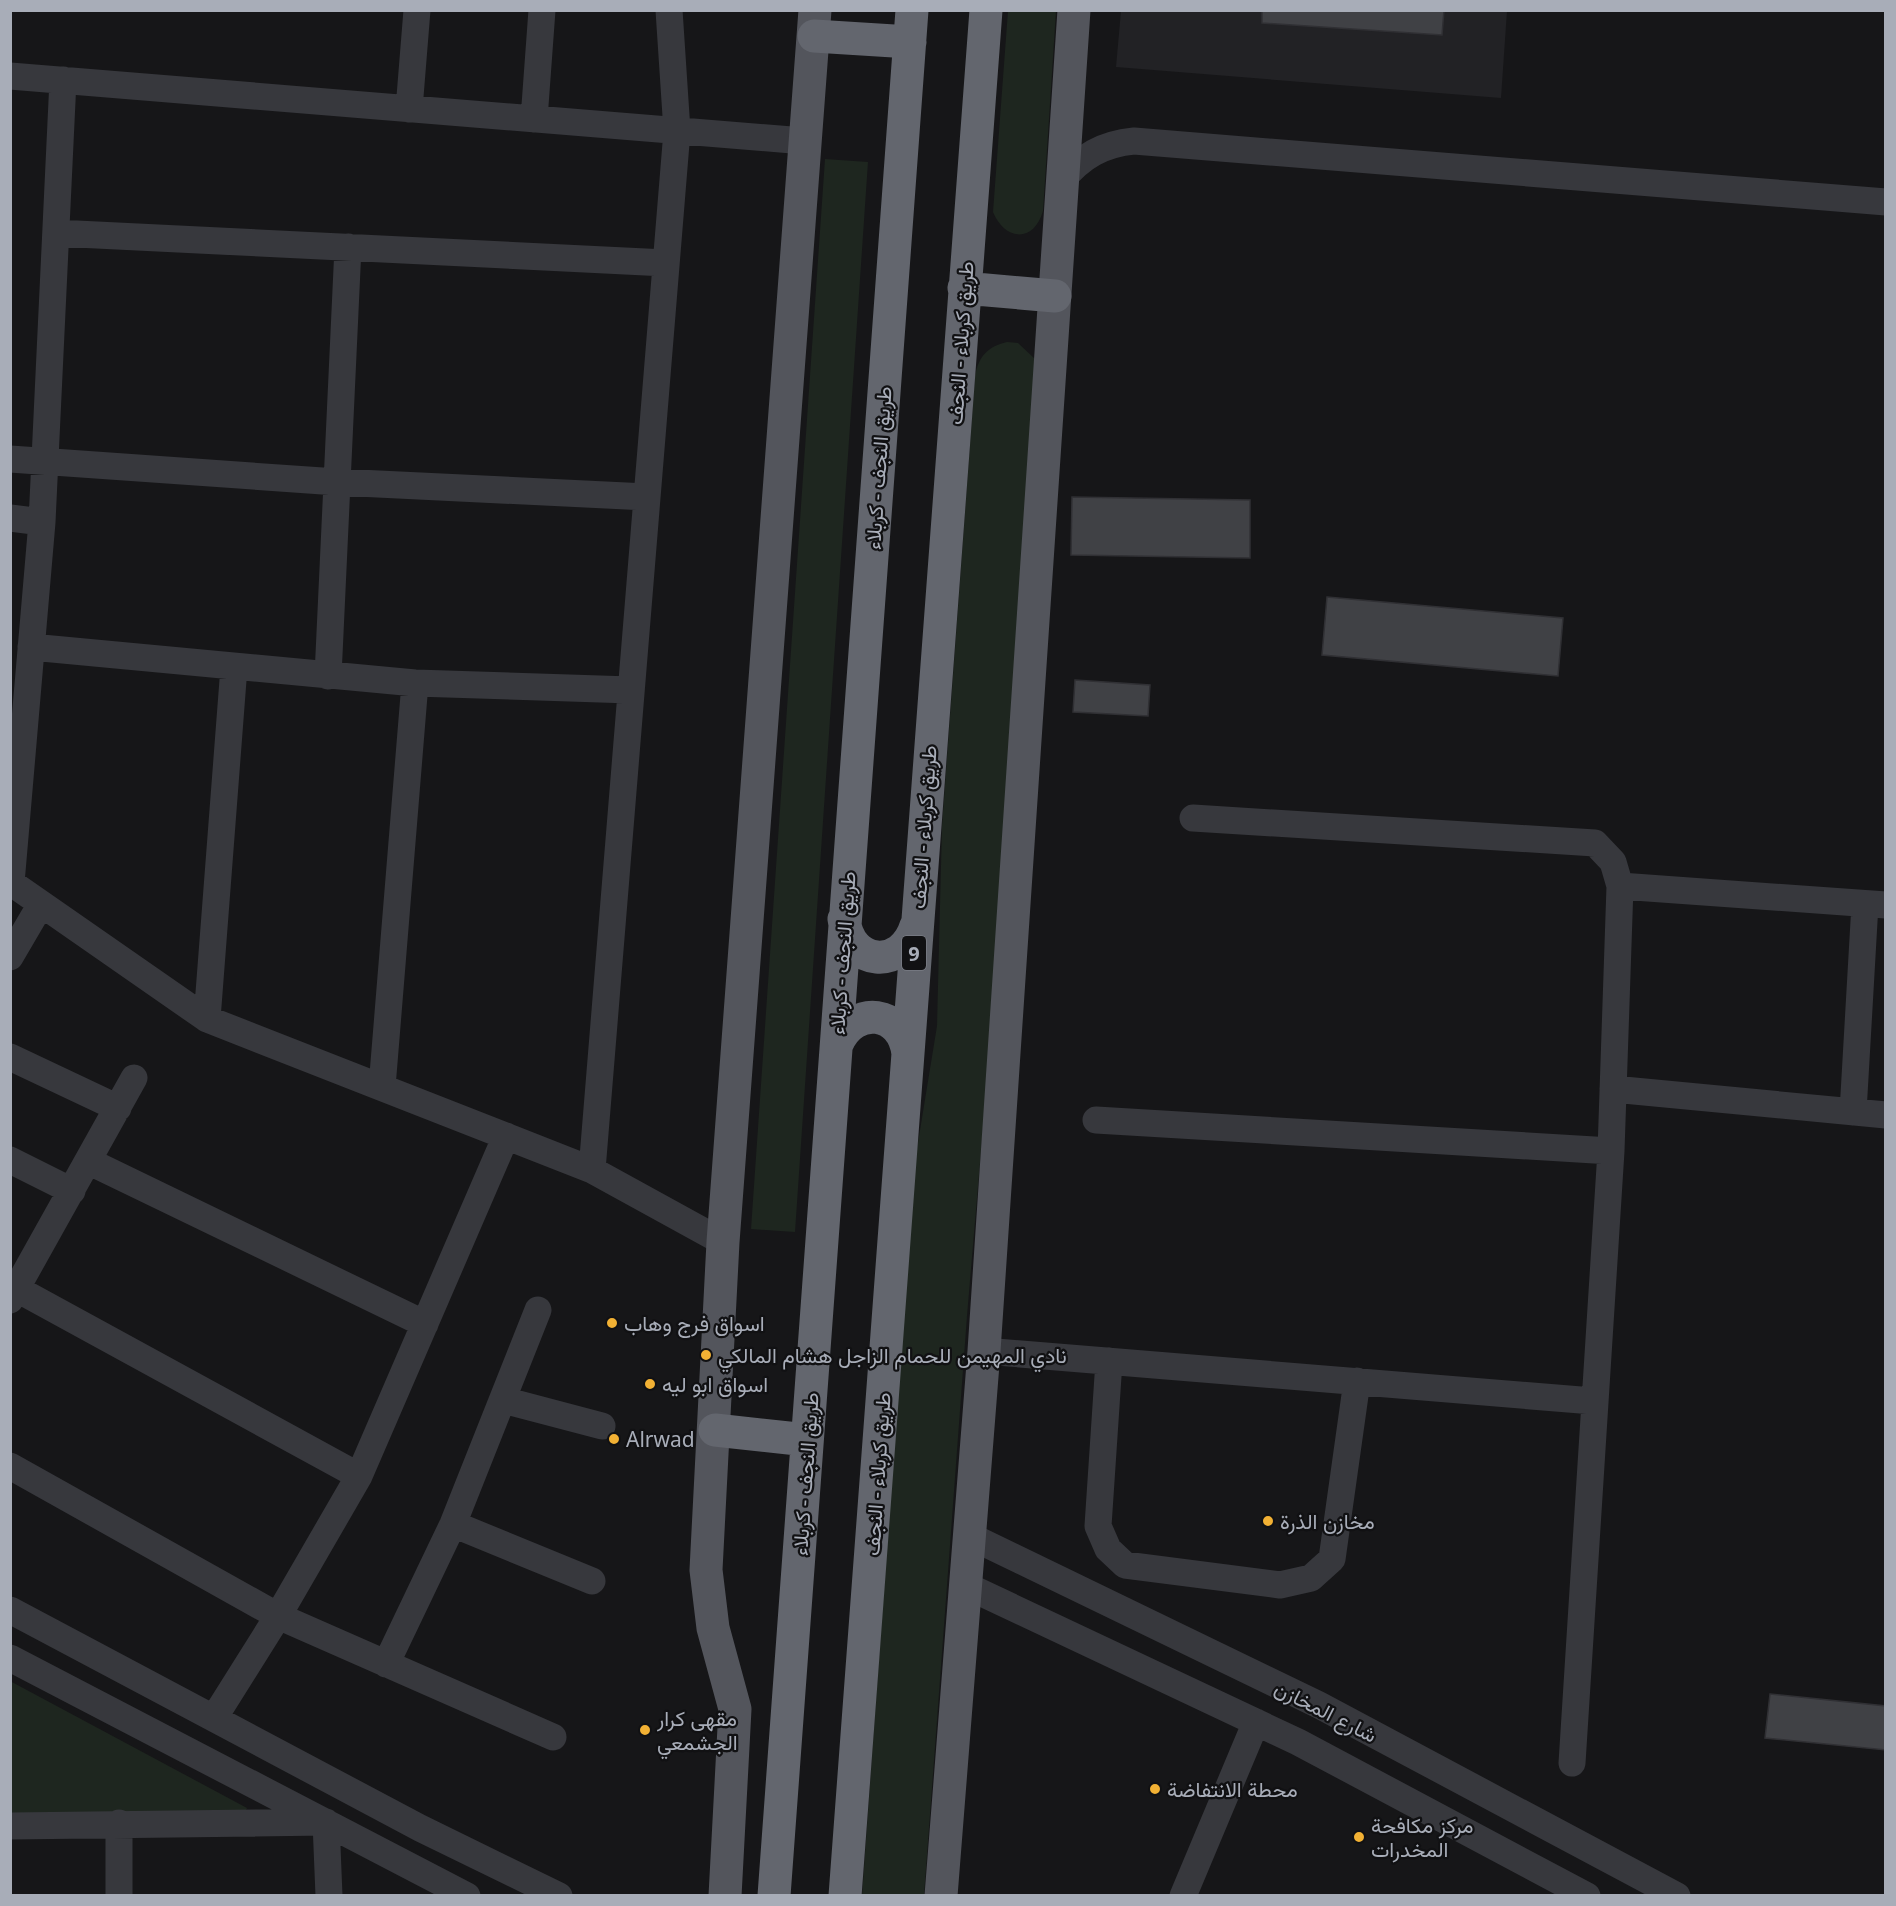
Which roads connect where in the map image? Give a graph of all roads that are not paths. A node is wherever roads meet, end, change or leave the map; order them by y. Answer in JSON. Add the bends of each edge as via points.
{"nodes":[{"id":1,"x":417,"y":10,"type":"edge"},
{"id":2,"x":542,"y":10,"type":"edge"},
{"id":3,"x":669,"y":10,"type":"edge"},
{"id":4,"x":986,"y":10,"type":"edge"},
{"id":5,"x":1074,"y":10,"type":"edge"},
{"id":6,"x":815,"y":23,"type":"edge"},
{"id":7,"x":911,"y":26,"type":"edge"},
{"id":8,"x":10,"y":76,"type":"edge"},
{"id":9,"x":63,"y":80,"type":"junction"},
{"id":10,"x":409,"y":109,"type":"junction"},
{"id":11,"x":534,"y":119,"type":"junction"},
{"id":12,"x":677,"y":130,"type":"junction"},
{"id":13,"x":804,"y":141,"type":"junction"},
{"id":14,"x":1062,"y":180,"type":"junction"},
{"id":15,"x":1886,"y":202,"type":"edge"},
{"id":16,"x":56,"y":233,"type":"junction"},
{"id":17,"x":348,"y":247,"type":"junction"},
{"id":18,"x":666,"y":262,"type":"junction"},
{"id":19,"x":964,"y":288,"type":"junction"},
{"id":20,"x":1055,"y":296,"type":"junction"},
{"id":21,"x":10,"y":459,"type":"edge"},
{"id":22,"x":45,"y":461,"type":"junction"},
{"id":23,"x":337,"y":482,"type":"junction"},
{"id":24,"x":647,"y":497,"type":"junction"},
{"id":25,"x":10,"y":518,"type":"edge"},
{"id":26,"x":42,"y":522,"type":"junction"},
{"id":27,"x":31,"y":646,"type":"junction"},
{"id":28,"x":234,"y":667,"type":"junction"},
{"id":29,"x":328,"y":676,"type":"junction"},
{"id":30,"x":415,"y":683,"type":"junction"},
{"id":31,"x":631,"y":690,"type":"junction"},
{"id":32,"x":1194,"y":818,"type":"dead end"},
{"id":33,"x":11,"y":882,"type":"edge"},
{"id":34,"x":1620,"y":886,"type":"junction"},
{"id":35,"x":41,"y":904,"type":"junction"},
{"id":36,"x":1876,"y":905,"type":"edge"},
{"id":37,"x":844,"y":919,"type":"junction"},
{"id":38,"x":916,"y":926,"type":"junction"},
{"id":39,"x":10,"y":957,"type":"edge"},
{"id":40,"x":207,"y":1019,"type":"junction"},
{"id":41,"x":837,"y":1044,"type":"junction"},
{"id":42,"x":908,"y":1054,"type":"junction"},
{"id":43,"x":10,"y":1057,"type":"edge"},
{"id":44,"x":134,"y":1078,"type":"dead end"},
{"id":45,"x":382,"y":1087,"type":"junction"},
{"id":46,"x":1613,"y":1089,"type":"junction"},
{"id":47,"x":118,"y":1108,"type":"junction"},
{"id":48,"x":1853,"y":1112,"type":"junction"},
{"id":49,"x":1886,"y":1115,"type":"edge"},
{"id":50,"x":1096,"y":1120,"type":"dead end"},
{"id":51,"x":506,"y":1136,"type":"junction"},
{"id":52,"x":1611,"y":1150,"type":"junction"},
{"id":53,"x":10,"y":1160,"type":"edge"},
{"id":54,"x":88,"y":1161,"type":"junction"},
{"id":55,"x":592,"y":1170,"type":"junction"},
{"id":56,"x":72,"y":1191,"type":"junction"},
{"id":57,"x":723,"y":1242,"type":"junction"},
{"id":58,"x":14,"y":1294,"type":"edge"},
{"id":59,"x":538,"y":1310,"type":"dead end"},
{"id":60,"x":425,"y":1324,"type":"junction"},
{"id":61,"x":984,"y":1351,"type":"junction"},
{"id":62,"x":1109,"y":1361,"type":"junction"},
{"id":63,"x":1357,"y":1382,"type":"junction"},
{"id":64,"x":503,"y":1400,"type":"junction"},
{"id":65,"x":1593,"y":1401,"type":"junction"},
{"id":66,"x":602,"y":1426,"type":"dead end"},
{"id":67,"x":715,"y":1430,"type":"junction"},
{"id":68,"x":807,"y":1440,"type":"junction"},
{"id":69,"x":10,"y":1466,"type":"edge"},
{"id":70,"x":359,"y":1476,"type":"junction"},
{"id":71,"x":453,"y":1524,"type":"junction"},
{"id":72,"x":970,"y":1536,"type":"junction"},
{"id":73,"x":592,"y":1581,"type":"dead end"},
{"id":74,"x":967,"y":1586,"type":"junction"},
{"id":75,"x":10,"y":1610,"type":"edge"},
{"id":76,"x":278,"y":1616,"type":"junction"},
{"id":77,"x":1134,"y":1617,"type":"junction"},
{"id":78,"x":1176,"y":1637,"type":"junction"},
{"id":79,"x":1114,"y":1656,"type":"junction"},
{"id":80,"x":10,"y":1658,"type":"edge"},
{"id":81,"x":386,"y":1665,"type":"junction"},
{"id":82,"x":1157,"y":1676,"type":"junction"},
{"id":83,"x":214,"y":1718,"type":"junction"},
{"id":84,"x":1256,"y":1722,"type":"junction"},
{"id":85,"x":553,"y":1737,"type":"dead end"},
{"id":86,"x":1572,"y":1763,"type":"dead end"},
{"id":87,"x":326,"y":1822,"type":"junction"},
{"id":88,"x":119,"y":1823,"type":"junction"},
{"id":89,"x":10,"y":1826,"type":"edge"},
{"id":90,"x":1575,"y":1893,"type":"edge"},
{"id":91,"x":466,"y":1895,"type":"edge"},
{"id":92,"x":119,"y":1896,"type":"edge"},
{"id":93,"x":329,"y":1896,"type":"edge"},
{"id":94,"x":559,"y":1896,"type":"edge"},
{"id":95,"x":725,"y":1896,"type":"edge"},
{"id":96,"x":774,"y":1896,"type":"edge"},
{"id":97,"x":845,"y":1896,"type":"edge"},
{"id":98,"x":941,"y":1896,"type":"edge"},
{"id":99,"x":1183,"y":1896,"type":"edge"},
{"id":100,"x":1677,"y":1896,"type":"edge"}],
"edges":[{"from":1,"to":10,"type":"street"},
{"from":2,"to":11,"type":"street"},
{"from":3,"to":12,"type":"street"},
{"from":4,"to":19,"type":"highway","name":"طريق كربلاء - النجف","number":"9"},
{"from":5,"to":14,"type":"main road"},
{"from":6,"to":7,"type":"highway"},
{"from":6,"to":13,"type":"main road"},
{"from":7,"to":37,"type":"highway","name":"طريق النجف - كربلاء"},
{"from":8,"to":9,"type":"street"},
{"from":9,"to":10,"type":"street"},
{"from":9,"to":16,"type":"street"},
{"from":10,"to":11,"type":"street"},
{"from":11,"to":12,"type":"street"},
{"from":12,"to":13,"type":"street"},
{"from":12,"to":18,"type":"street"},
{"from":13,"to":57,"type":"main road"},
{"from":14,"to":15,"type":"street","via":[[1086,156],[1117,143],[1134,141]]},
{"from":14,"to":20,"type":"main road"},
{"from":16,"to":17,"type":"street"},
{"from":16,"to":22,"type":"street"},
{"from":17,"to":18,"type":"street"},
{"from":17,"to":23,"type":"street"},
{"from":18,"to":24,"type":"street"},
{"from":19,"to":20,"type":"highway"},
{"from":19,"to":38,"type":"highway","name":"طريق كربلاء - النجف","number":"9"},
{"from":20,"to":61,"type":"main road"},
{"from":21,"to":22,"type":"street"},
{"from":22,"to":23,"type":"street"},
{"from":22,"to":26,"type":"street"},
{"from":23,"to":24,"type":"street"},
{"from":23,"to":29,"type":"street"},
{"from":24,"to":31,"type":"street"},
{"from":25,"to":26,"type":"street"},
{"from":26,"to":27,"type":"street"},
{"from":27,"to":28,"type":"street"},
{"from":27,"to":33,"type":"street"},
{"from":28,"to":29,"type":"street"},
{"from":28,"to":40,"type":"street"},
{"from":29,"to":30,"type":"street"},
{"from":30,"to":31,"type":"street"},
{"from":30,"to":45,"type":"street"},
{"from":31,"to":55,"type":"street"},
{"from":32,"to":34,"type":"street","via":[[1595,843],[1613,862]]},
{"from":33,"to":35,"type":"street"},
{"from":34,"to":36,"type":"street"},
{"from":34,"to":46,"type":"street"},
{"from":35,"to":39,"type":"street"},
{"from":35,"to":40,"type":"street"},
{"from":36,"to":48,"type":"street"},
{"from":37,"to":38,"type":"highway","via":[[850,942],[870,956],[883,957],[905,948]]},
{"from":37,"to":41,"type":"highway","name":"طريق النجف - كربلاء"},
{"from":38,"to":42,"type":"highway","name":"طريق كربلاء - النجف","number":"9"},
{"from":40,"to":45,"type":"street"},
{"from":41,"to":42,"type":"highway","via":[[847,1026],[866,1017],[877,1017],[896,1026],[907,1044]]},
{"from":41,"to":68,"type":"highway","name":"طريق النجف - كربلاء"},
{"from":42,"to":97,"type":"highway","name":"طريق كربلاء - النجف","number":"9"},
{"from":43,"to":47,"type":"street"},
{"from":44,"to":47,"type":"street"},
{"from":45,"to":51,"type":"street"},
{"from":46,"to":48,"type":"street"},
{"from":46,"to":52,"type":"street"},
{"from":47,"to":54,"type":"street"},
{"from":48,"to":49,"type":"street"},
{"from":50,"to":52,"type":"street"},
{"from":51,"to":55,"type":"street"},
{"from":51,"to":60,"type":"street"},
{"from":52,"to":65,"type":"street"},
{"from":53,"to":56,"type":"street"},
{"from":54,"to":56,"type":"street"},
{"from":54,"to":60,"type":"street"},
{"from":55,"to":57,"type":"street"},
{"from":56,"to":58,"type":"street"},
{"from":57,"to":67,"type":"main road"},
{"from":58,"to":70,"type":"street"},
{"from":59,"to":64,"type":"street"},
{"from":60,"to":70,"type":"street"},
{"from":61,"to":62,"type":"street"},
{"from":61,"to":72,"type":"main road"},
{"from":62,"to":63,"type":"street"},
{"from":62,"to":63,"type":"street","via":[[1098,1526],[1108,1549],[1125,1565],[1280,1585],[1311,1578],[1332,1559]]},
{"from":63,"to":65,"type":"street"},
{"from":64,"to":66,"type":"street"},
{"from":64,"to":71,"type":"street"},
{"from":65,"to":86,"type":"street"},
{"from":67,"to":68,"type":"highway"},
{"from":67,"to":95,"type":"main road","via":[[707,1538],[708,1599],[736,1726]]},
{"from":68,"to":96,"type":"highway","name":"طريق النجف - كربلاء"},
{"from":69,"to":76,"type":"street"},
{"from":70,"to":76,"type":"street"},
{"from":71,"to":73,"type":"street"},
{"from":71,"to":81,"type":"street"},
{"from":72,"to":74,"type":"main road"},
{"from":72,"to":77,"type":"street","name":"شارع المخازن"},
{"from":74,"to":79,"type":"street","name":"شارع المخازن"},
{"from":74,"to":98,"type":"main road"},
{"from":75,"to":83,"type":"street"},
{"from":76,"to":81,"type":"street"},
{"from":76,"to":83,"type":"street"},
{"from":77,"to":78,"type":"street","name":"شارع المخازن"},
{"from":77,"to":79,"type":"street","via":[[1135,1637],[1124,1652]]},
{"from":78,"to":82,"type":"street","via":[[1160,1648],[1156,1657]]},
{"from":78,"to":100,"type":"street","name":"شارع المخازن","via":[[1319,1705]]},
{"from":79,"to":82,"type":"street","name":"شارع المخازن"},
{"from":80,"to":87,"type":"street"},
{"from":81,"to":85,"type":"street"},
{"from":82,"to":84,"type":"street","name":"شارع المخازن"},
{"from":83,"to":94,"type":"street","via":[[420,1828]]},
{"from":84,"to":90,"type":"street","name":"شارع المخازن"},
{"from":84,"to":99,"type":"street"},
{"from":87,"to":88,"type":"street"},
{"from":87,"to":91,"type":"street"},
{"from":87,"to":93,"type":"street"},
{"from":88,"to":89,"type":"street"},
{"from":88,"to":92,"type":"street"}]}
